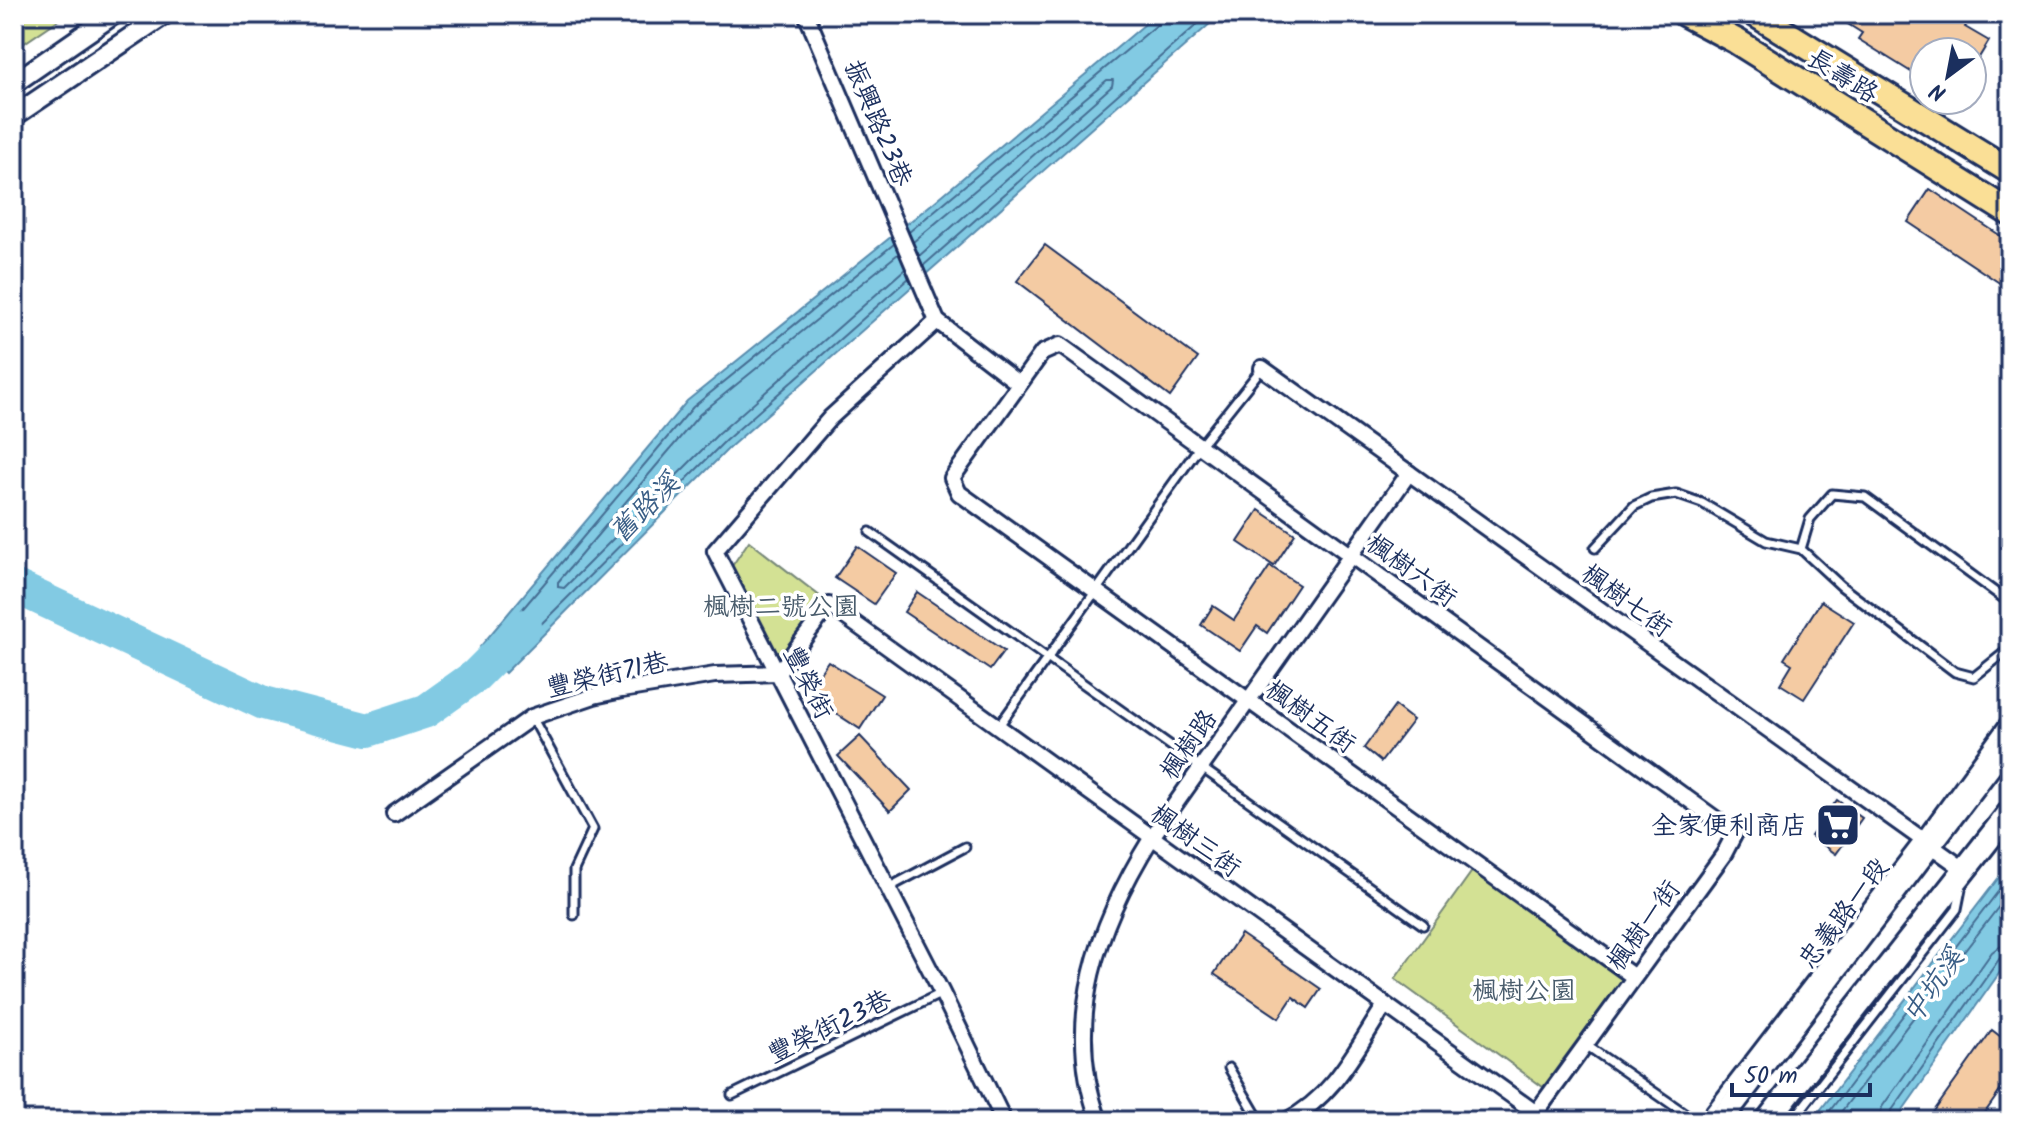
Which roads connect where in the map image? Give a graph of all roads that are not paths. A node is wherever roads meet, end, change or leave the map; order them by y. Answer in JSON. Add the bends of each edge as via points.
{"nodes":[{"id":1,"x":114,"y":14,"type":"edge"},
{"id":2,"x":165,"y":14,"type":"edge"},
{"id":3,"x":806,"y":14,"type":"edge"},
{"id":4,"x":1685,"y":14,"type":"edge"},
{"id":5,"x":1755,"y":14,"type":"edge"},
{"id":6,"x":14,"y":83,"type":"edge"},
{"id":7,"x":14,"y":116,"type":"edge"},
{"id":8,"x":2010,"y":171,"type":"edge"},
{"id":9,"x":2010,"y":213,"type":"edge"},
{"id":10,"x":937,"y":321,"type":"junction"},
{"id":11,"x":1262,"y":368,"type":"joint"},
{"id":12,"x":1019,"y":384,"type":"junction"},
{"id":13,"x":1200,"y":446,"type":"junction"},
{"id":14,"x":1409,"y":473,"type":"junction"},
{"id":15,"x":870,"y":532,"type":"dead end"},
{"id":16,"x":1595,"y":548,"type":"dead end"},
{"id":17,"x":1801,"y":549,"type":"junction"},
{"id":18,"x":1351,"y":555,"type":"junction"},
{"id":19,"x":1097,"y":592,"type":"junction"},
{"id":20,"x":2010,"y":603,"type":"edge"},
{"id":21,"x":2010,"y":645,"type":"edge"},
{"id":22,"x":1049,"y":658,"type":"junction"},
{"id":23,"x":778,"y":673,"type":"junction"},
{"id":24,"x":1248,"y":700,"type":"junction"},
{"id":25,"x":2010,"y":715,"type":"edge"},
{"id":26,"x":532,"y":717,"type":"junction"},
{"id":27,"x":998,"y":727,"type":"junction"},
{"id":28,"x":2010,"y":739,"type":"edge"},
{"id":29,"x":1201,"y":767,"type":"junction"},
{"id":30,"x":2010,"y":812,"type":"edge"},
{"id":31,"x":394,"y":814,"type":"dead end"},
{"id":32,"x":1735,"y":833,"type":"joint"},
{"id":33,"x":1152,"y":837,"type":"junction"},
{"id":34,"x":1924,"y":841,"type":"junction"},
{"id":35,"x":965,"y":847,"type":"dead end"},
{"id":36,"x":1965,"y":870,"type":"junction"},
{"id":37,"x":888,"y":888,"type":"junction"},
{"id":38,"x":574,"y":915,"type":"dead end"},
{"id":39,"x":1423,"y":925,"type":"dead end"},
{"id":40,"x":1634,"y":977,"type":"junction"},
{"id":41,"x":942,"y":993,"type":"junction"},
{"id":42,"x":1385,"y":1005,"type":"junction"},
{"id":43,"x":1585,"y":1045,"type":"junction"},
{"id":44,"x":1229,"y":1068,"type":"dead end"},
{"id":45,"x":732,"y":1095,"type":"dead end"},
{"id":46,"x":1533,"y":1117,"type":"edge"},
{"id":47,"x":1004,"y":1121,"type":"edge"},
{"id":48,"x":1099,"y":1121,"type":"edge"},
{"id":49,"x":1260,"y":1121,"type":"edge"},
{"id":50,"x":1286,"y":1121,"type":"edge"},
{"id":51,"x":1699,"y":1121,"type":"edge"},
{"id":52,"x":1720,"y":1121,"type":"edge"},
{"id":53,"x":1767,"y":1121,"type":"edge"},
{"id":54,"x":1792,"y":1121,"type":"edge"}],
"edges":[{"from":1,"to":6,"type":"street"},
{"from":2,"to":7,"type":"street"},
{"from":3,"to":10,"type":"street","name":"振興路23巷"},
{"from":4,"to":9,"type":"main road","name":"長壽路"},
{"from":5,"to":8,"type":"main road","name":"長壽路"},
{"from":10,"to":12,"type":"street"},
{"from":10,"to":23,"type":"street","name":"豐榮街","via":[[830,418],[715,551]]},
{"from":11,"to":13,"type":"lane"},
{"from":11,"to":14,"type":"street","name":"楓樹七街"},
{"from":12,"to":13,"type":"street","name":"楓樹六街","via":[[1042,353],[1060,345]]},
{"from":12,"to":19,"type":"street","name":"楓樹五街","via":[[952,478],[959,493]]},
{"from":13,"to":18,"type":"street","name":"楓樹六街"},
{"from":13,"to":19,"type":"lane"},
{"from":14,"to":18,"type":"street","name":"楓樹路"},
{"from":14,"to":34,"type":"street","name":"楓樹七街"},
{"from":15,"to":22,"type":"lane"},
{"from":16,"to":17,"type":"lane","via":[[1634,506],[1676,494],[1702,503],[1766,541]]},
{"from":17,"to":20,"type":"lane","via":[[1810,519],[1832,494],[1865,497]]},
{"from":17,"to":21,"type":"lane","via":[[1955,672],[1974,677]]},
{"from":18,"to":24,"type":"street","name":"楓樹路"},
{"from":18,"to":32,"type":"street","name":"楓樹六街"},
{"from":19,"to":22,"type":"lane"},
{"from":19,"to":24,"type":"street","name":"楓樹五街"},
{"from":22,"to":27,"type":"lane"},
{"from":22,"to":29,"type":"lane"},
{"from":23,"to":26,"type":"street","name":"豐榮街71巷","via":[[715,675],[622,690]]},
{"from":23,"to":27,"type":"street","name":"楓樹三街","via":[[829,605]]},
{"from":23,"to":37,"type":"street","name":"豐榮街"},
{"from":24,"to":29,"type":"street","name":"楓樹路"},
{"from":24,"to":40,"type":"street","name":"楓樹五街"},
{"from":25,"to":34,"type":"lane","name":"忠義路一段"},
{"from":26,"to":31,"type":"street","name":"豐榮街71巷"},
{"from":26,"to":38,"type":"lane","via":[[593,829],[574,870]]},
{"from":27,"to":33,"type":"street","name":"楓樹三街"},
{"from":28,"to":34,"type":"main road","name":"忠義路一段"},
{"from":29,"to":33,"type":"street","name":"楓樹路"},
{"from":29,"to":39,"type":"lane"},
{"from":30,"to":36,"type":"main road"},
{"from":32,"to":40,"type":"street","name":"楓樹一街"},
{"from":33,"to":42,"type":"street","name":"楓樹三街"},
{"from":33,"to":48,"type":"street","name":"楓樹路","via":[[1124,881],[1088,980],[1086,1066]]},
{"from":34,"to":36,"type":"street","name":"楓樹七街"},
{"from":34,"to":51,"type":"lane"},
{"from":34,"to":52,"type":"main road","name":"忠義路一段"},
{"from":35,"to":37,"type":"lane"},
{"from":36,"to":53,"type":"main road"},
{"from":36,"to":54,"type":"lane","via":[[1957,909]]},
{"from":37,"to":41,"type":"street","name":"豐榮街"},
{"from":40,"to":43,"type":"street","name":"楓樹一街"},
{"from":41,"to":45,"type":"lane","name":"豐榮街23巷"},
{"from":41,"to":47,"type":"street","name":"豐榮街"},
{"from":42,"to":46,"type":"street","name":"楓樹三街"},
{"from":42,"to":50,"type":"street","via":[[1332,1088]]},
{"from":43,"to":46,"type":"street","name":"楓樹一街"},
{"from":43,"to":51,"type":"lane"},
{"from":44,"to":49,"type":"lane"}]}
